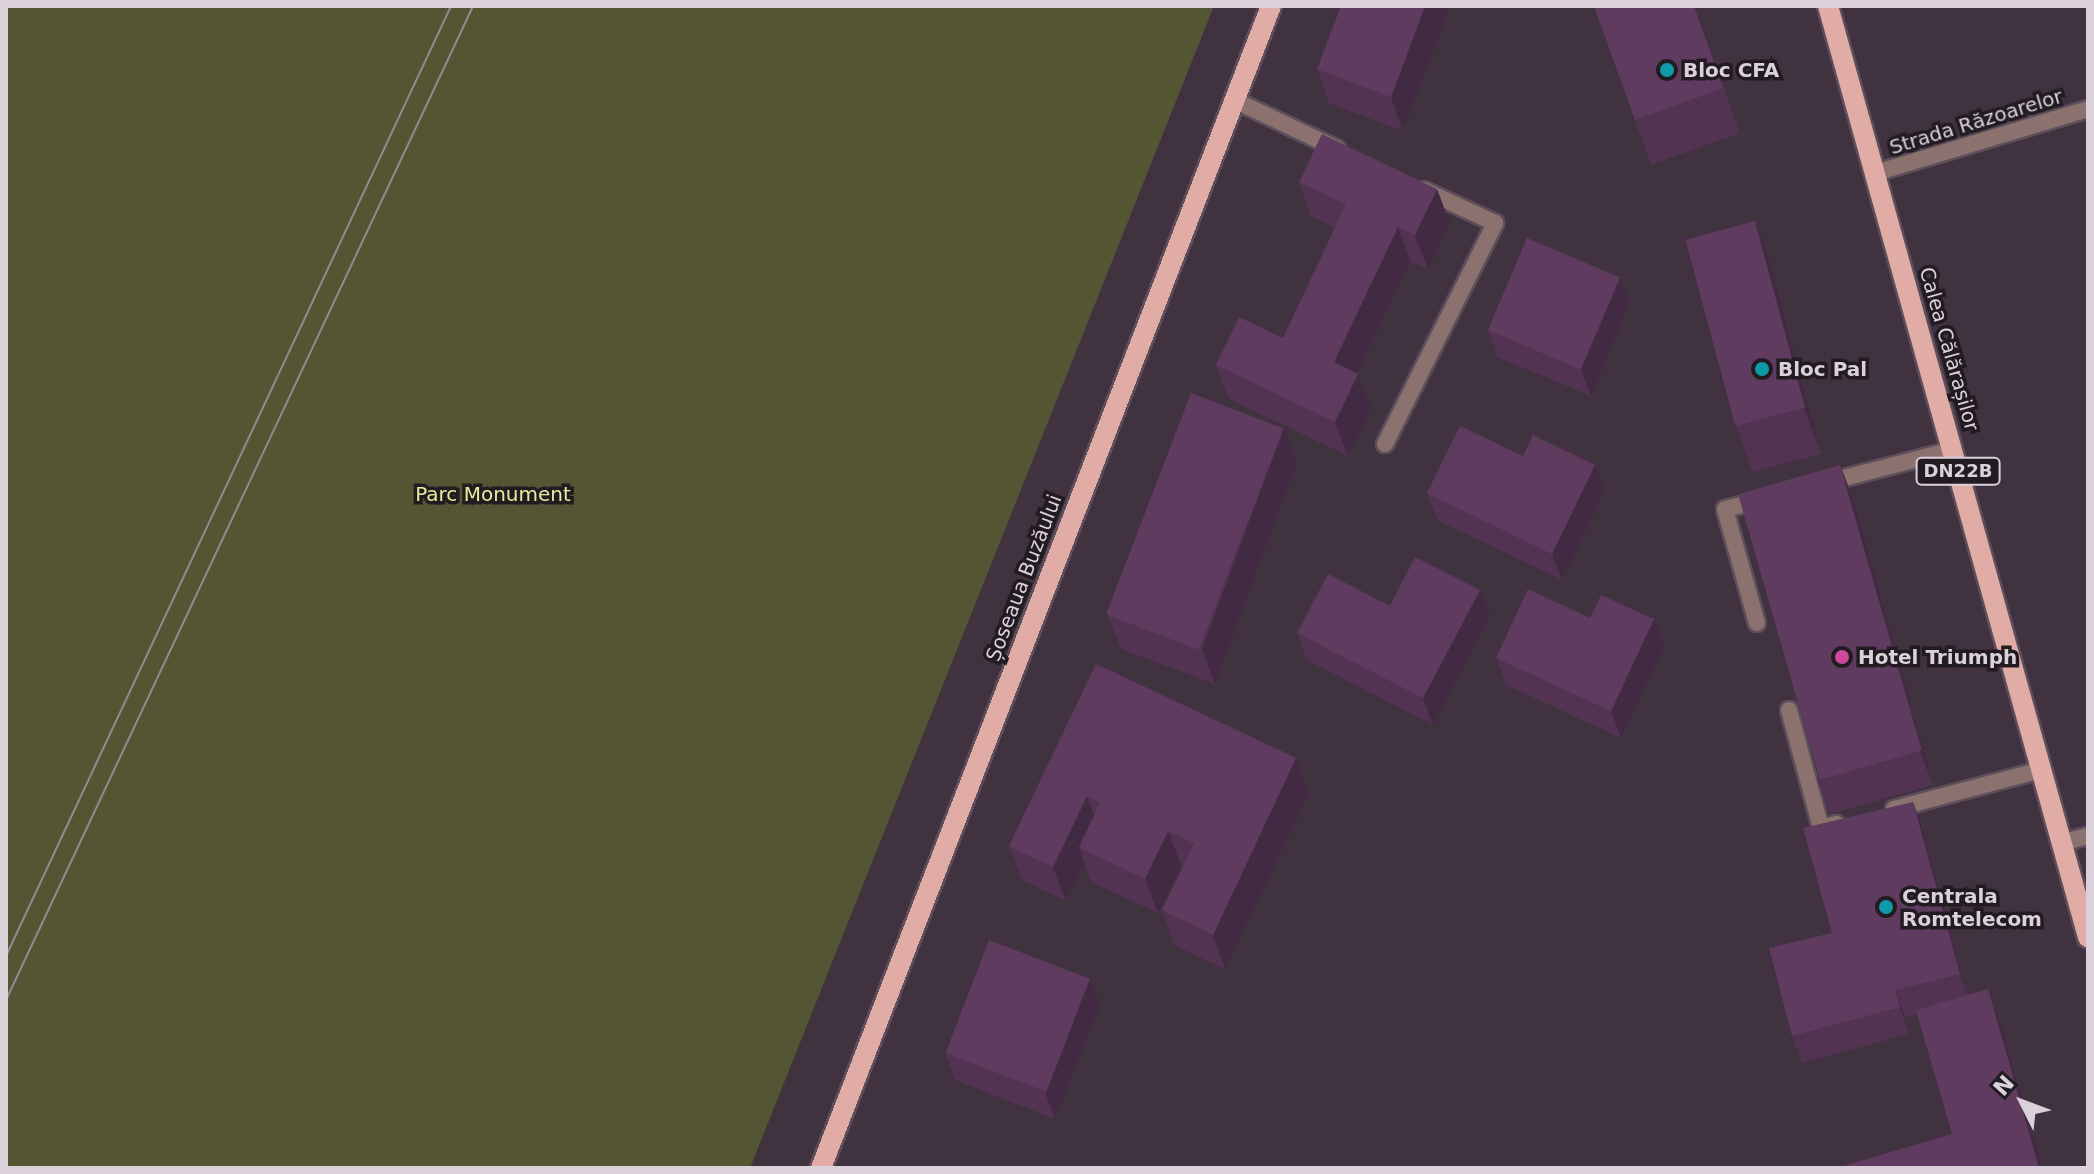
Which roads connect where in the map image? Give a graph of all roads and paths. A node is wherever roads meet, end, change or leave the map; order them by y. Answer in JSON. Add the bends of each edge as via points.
{"nodes":[{"id":1,"x":1271,"y":6,"type":"edge"},
{"id":2,"x":1828,"y":6,"type":"edge"},
{"id":3,"x":1234,"y":100,"type":"junction"},
{"id":4,"x":2088,"y":109,"type":"edge"},
{"id":5,"x":1358,"y":159,"type":"edge"},
{"id":6,"x":1875,"y":173,"type":"junction"},
{"id":7,"x":1413,"y":185,"type":"edge"},
{"id":8,"x":1385,"y":444,"type":"dead end"},
{"id":9,"x":1952,"y":450,"type":"junction"},
{"id":10,"x":1802,"y":489,"type":"edge"},
{"id":11,"x":1771,"y":497,"type":"edge"},
{"id":12,"x":1757,"y":623,"type":"dead end"},
{"id":13,"x":1789,"y":710,"type":"edge"},
{"id":14,"x":2041,"y":770,"type":"junction"},
{"id":15,"x":1879,"y":813,"type":"edge"},
{"id":16,"x":1850,"y":821,"type":"edge"},
{"id":17,"x":2088,"y":836,"type":"edge"},
{"id":18,"x":2061,"y":843,"type":"junction"},
{"id":19,"x":2088,"y":937,"type":"edge"},
{"id":20,"x":821,"y":1168,"type":"edge"}],
"edges":[{"from":1,"to":3,"type":"main road","name":"Șoseaua Buzăului"},
{"from":2,"to":6,"type":"main road","name":"Calea Călărașilor","number":"DN22B"},
{"from":3,"to":5,"type":"street"},
{"from":3,"to":20,"type":"main road","name":"Șoseaua Buzăului"},
{"from":4,"to":6,"type":"street","name":"Strada Răzoarelor"},
{"from":6,"to":9,"type":"main road","name":"Calea Călărașilor","number":"DN22B"},
{"from":7,"to":8,"type":"street","via":[[1495,223]]},
{"from":9,"to":10,"type":"street"},
{"from":9,"to":14,"type":"main road","name":"Calea Călărașilor","number":"DN22B"},
{"from":11,"to":12,"type":"street","via":[[1725,509]]},
{"from":13,"to":16,"type":"street","via":[[1821,828]]},
{"from":14,"to":15,"type":"street"},
{"from":14,"to":18,"type":"main road","name":"Calea Călărașilor","number":"DN22B"},
{"from":17,"to":18,"type":"street"},
{"from":18,"to":19,"type":"main road","name":"Calea Călărașilor","number":"DN22B"}]}
